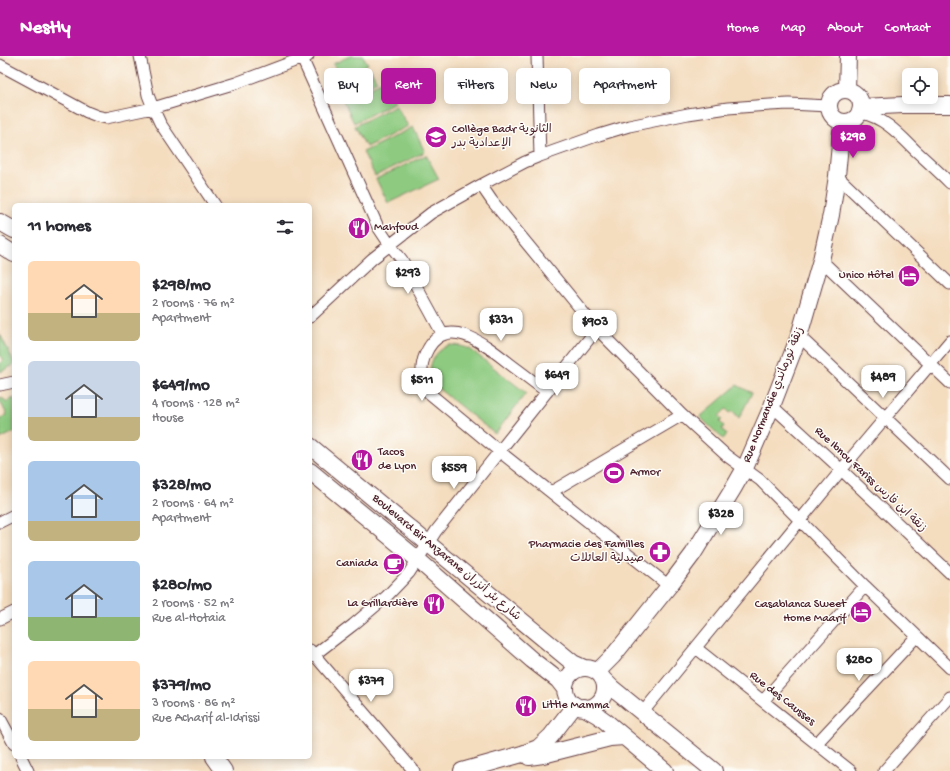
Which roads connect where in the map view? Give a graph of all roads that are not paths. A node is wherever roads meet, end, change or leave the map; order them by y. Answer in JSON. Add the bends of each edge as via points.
{"nodes":[{"id":1,"x":140,"y":56,"type":"edge"},
{"id":2,"x":537,"y":56,"type":"edge"},
{"id":3,"x":848,"y":56,"type":"edge"},
{"id":4,"x":304,"y":57,"type":"edge"},
{"id":5,"x":0,"y":65,"type":"edge"},
{"id":6,"x":847,"y":90,"type":"junction"},
{"id":7,"x":950,"y":105,"type":"edge"},
{"id":8,"x":829,"y":106,"type":"junction"},
{"id":9,"x":152,"y":108,"type":"junction"},
{"id":10,"x":861,"y":110,"type":"junction"},
{"id":11,"x":842,"y":122,"type":"junction"},
{"id":12,"x":540,"y":156,"type":"junction"},
{"id":13,"x":837,"y":176,"type":"junction"},
{"id":14,"x":950,"y":183,"type":"edge"},
{"id":15,"x":481,"y":185,"type":"junction"},
{"id":16,"x":214,"y":203,"type":"edge"},
{"id":17,"x":0,"y":222,"type":"edge"},
{"id":18,"x":12,"y":229,"type":"edge"},
{"id":19,"x":390,"y":244,"type":"junction"},
{"id":20,"x":0,"y":245,"type":"edge"},
{"id":21,"x":12,"y":253,"type":"edge"},
{"id":22,"x":820,"y":260,"type":"junction"},
{"id":23,"x":950,"y":284,"type":"edge"},
{"id":24,"x":312,"y":315,"type":"edge"},
{"id":25,"x":597,"y":329,"type":"junction"},
{"id":26,"x":442,"y":335,"type":"junction"},
{"id":27,"x":799,"y":336,"type":"junction"},
{"id":28,"x":950,"y":341,"type":"edge"},
{"id":29,"x":930,"y":364,"type":"junction"},
{"id":30,"x":12,"y":382,"type":"edge"},
{"id":31,"x":950,"y":383,"type":"edge"},
{"id":32,"x":0,"y":385,"type":"edge"},
{"id":33,"x":547,"y":392,"type":"junction"},
{"id":34,"x":772,"y":406,"type":"junction"},
{"id":35,"x":682,"y":415,"type":"junction"},
{"id":36,"x":885,"y":417,"type":"junction"},
{"id":37,"x":312,"y":448,"type":"edge"},
{"id":38,"x":499,"y":451,"type":"junction"},
{"id":39,"x":745,"y":468,"type":"junction"},
{"id":40,"x":841,"y":470,"type":"junction"},
{"id":41,"x":312,"y":473,"type":"edge"},
{"id":42,"x":950,"y":479,"type":"edge"},
{"id":43,"x":551,"y":492,"type":"junction"},
{"id":44,"x":12,"y":516,"type":"edge"},
{"id":45,"x":800,"y":520,"type":"junction"},
{"id":46,"x":0,"y":522,"type":"edge"},
{"id":47,"x":428,"y":543,"type":"junction"},
{"id":48,"x":417,"y":559,"type":"junction"},
{"id":49,"x":950,"y":573,"type":"edge"},
{"id":50,"x":670,"y":586,"type":"junction"},
{"id":51,"x":865,"y":586,"type":"junction"},
{"id":52,"x":12,"y":613,"type":"edge"},
{"id":53,"x":0,"y":619,"type":"edge"},
{"id":54,"x":917,"y":636,"type":"junction"},
{"id":55,"x":696,"y":648,"type":"junction"},
{"id":56,"x":312,"y":653,"type":"edge"},
{"id":57,"x":312,"y":655,"type":"edge"},
{"id":58,"x":950,"y":668,"type":"edge"},
{"id":59,"x":594,"y":672,"type":"junction"},
{"id":60,"x":565,"y":689,"type":"junction"},
{"id":61,"x":950,"y":697,"type":"edge"},
{"id":62,"x":763,"y":701,"type":"junction"},
{"id":63,"x":579,"y":706,"type":"junction"},
{"id":64,"x":643,"y":712,"type":"junction"},
{"id":65,"x":0,"y":718,"type":"edge"},
{"id":66,"x":624,"y":737,"type":"junction"},
{"id":67,"x":12,"y":740,"type":"edge"},
{"id":68,"x":817,"y":743,"type":"junction"},
{"id":69,"x":522,"y":754,"type":"junction"},
{"id":70,"x":22,"y":759,"type":"edge"},
{"id":71,"x":215,"y":759,"type":"edge"},
{"id":72,"x":28,"y":771,"type":"edge"},
{"id":73,"x":224,"y":771,"type":"edge"},
{"id":74,"x":414,"y":771,"type":"edge"},
{"id":75,"x":462,"y":771,"type":"edge"},
{"id":76,"x":665,"y":771,"type":"edge"},
{"id":77,"x":714,"y":771,"type":"edge"},
{"id":78,"x":851,"y":771,"type":"edge"},
{"id":79,"x":884,"y":771,"type":"edge"}],
"edges":[{"from":1,"to":9,"type":"street"},
{"from":2,"to":12,"type":"street"},
{"from":3,"to":6,"type":"main road"},
{"from":4,"to":9,"type":"street","via":[[236,83]]},
{"from":4,"to":19,"type":"street","via":[[378,227]]},
{"from":5,"to":9,"type":"street","via":[[97,116],[106,118]]},
{"from":6,"to":8,"type":"main road","via":[[835,94]]},
{"from":6,"to":10,"type":"main road","via":[[859,96]]},
{"from":7,"to":10,"type":"main road"},
{"from":8,"to":11,"type":"main road","via":[[832,116]]},
{"from":8,"to":12,"type":"street","via":[[770,104],[688,114],[629,126]]},
{"from":9,"to":16,"type":"street"},
{"from":10,"to":11,"type":"main road","via":[[858,117],[852,121]]},
{"from":10,"to":14,"type":"street","via":[[896,131]]},
{"from":11,"to":13,"type":"main road","name":"Rue Normandie زنقة نورماندي"},
{"from":12,"to":15,"type":"street"},
{"from":13,"to":22,"type":"main road","name":"Rue Normandie زنقة نورماندي"},
{"from":13,"to":23,"type":"street"},
{"from":15,"to":19,"type":"street","via":[[431,213]]},
{"from":15,"to":25,"type":"street","via":[[492,202]]},
{"from":17,"to":18,"type":"main road"},
{"from":19,"to":24,"type":"street"},
{"from":19,"to":26,"type":"street","via":[[402,260]]},
{"from":20,"to":21,"type":"main road"},
{"from":22,"to":27,"type":"main road","name":"Rue Normandie زنقة نورماندي"},
{"from":22,"to":29,"type":"street"},
{"from":25,"to":33,"type":"street"},
{"from":25,"to":35,"type":"street"},
{"from":26,"to":33,"type":"street","via":[[469,336],[492,349]]},
{"from":26,"to":38,"type":"street","via":[[432,343],[422,364],[427,390]]},
{"from":27,"to":34,"type":"main road","name":"Rue Normandie زنقة نورماندي"},
{"from":27,"to":36,"type":"street"},
{"from":28,"to":29,"type":"street"},
{"from":29,"to":31,"type":"street"},
{"from":29,"to":36,"type":"street"},
{"from":30,"to":32,"type":"street"},
{"from":33,"to":38,"type":"street"},
{"from":34,"to":39,"type":"main road","name":"Rue Normandie زنقة نورماندي"},
{"from":34,"to":40,"type":"street","name":"Rue Ibnou Fariss زنقة ابن فارس"},
{"from":35,"to":39,"type":"street","via":[[727,456]]},
{"from":35,"to":43,"type":"street"},
{"from":36,"to":40,"type":"street"},
{"from":36,"to":42,"type":"street"},
{"from":37,"to":47,"type":"main road","name":"Boulevard Bir Anzarane شارع بئر أنزران"},
{"from":38,"to":43,"type":"street"},
{"from":38,"to":47,"type":"street"},
{"from":39,"to":45,"type":"street"},
{"from":39,"to":50,"type":"main road","name":"Rue Normandie زنقة نورماندي","via":[[693,554]]},
{"from":40,"to":45,"type":"street"},
{"from":40,"to":49,"type":"street","name":"Rue Ibnou Fariss زنقة ابن فارس"},
{"from":41,"to":48,"type":"main road","name":"Boulevard Bir Anzarane شارع بئر أنزران"},
{"from":43,"to":50,"type":"street"},
{"from":44,"to":46,"type":"street"},
{"from":45,"to":51,"type":"street"},
{"from":45,"to":55,"type":"street"},
{"from":47,"to":48,"type":"street"},
{"from":47,"to":59,"type":"main road","name":"Boulevard Bir Anzarane شارع بئر أنزران","via":[[573,663]]},
{"from":48,"to":56,"type":"street","via":[[386,598]]},
{"from":48,"to":60,"type":"main road","name":"Boulevard Bir Anzarane شارع بئر أنزران","via":[[558,680]]},
{"from":50,"to":59,"type":"main road","name":"Rue Normandie زنقة نورماندي","via":[[613,656]]},
{"from":51,"to":54,"type":"street"},
{"from":51,"to":62,"type":"street"},
{"from":52,"to":53,"type":"street"},
{"from":54,"to":58,"type":"street"},
{"from":54,"to":68,"type":"street"},
{"from":55,"to":62,"type":"street","name":"Rue des Causses"},
{"from":55,"to":64,"type":"street"},
{"from":57,"to":74,"type":"street"},
{"from":59,"to":60,"type":"main road","via":[[575,671],[567,680]]},
{"from":59,"to":63,"type":"main road","via":[[604,683],[602,698],[594,705]]},
{"from":59,"to":64,"type":"main road","name":"Boulevard Bir Anzarane شارع بئر أنزران"},
{"from":60,"to":63,"type":"main road","via":[[568,698]]},
{"from":61,"to":79,"type":"street"},
{"from":62,"to":68,"type":"street","name":"Rue des Causses"},
{"from":63,"to":66,"type":"main road","via":[[597,715]]},
{"from":63,"to":69,"type":"main road","via":[[545,743]]},
{"from":64,"to":77,"type":"main road","name":"Boulevard Bir Anzarane شارع بئر أنزران"},
{"from":65,"to":67,"type":"street"},
{"from":66,"to":69,"type":"main road","via":[[604,739],[537,756],[526,757]]},
{"from":66,"to":76,"type":"main road"},
{"from":68,"to":78,"type":"street","name":"Rue des Causses"},
{"from":69,"to":75,"type":"main road"},
{"from":70,"to":72,"type":"street"},
{"from":71,"to":73,"type":"main road"}]}
